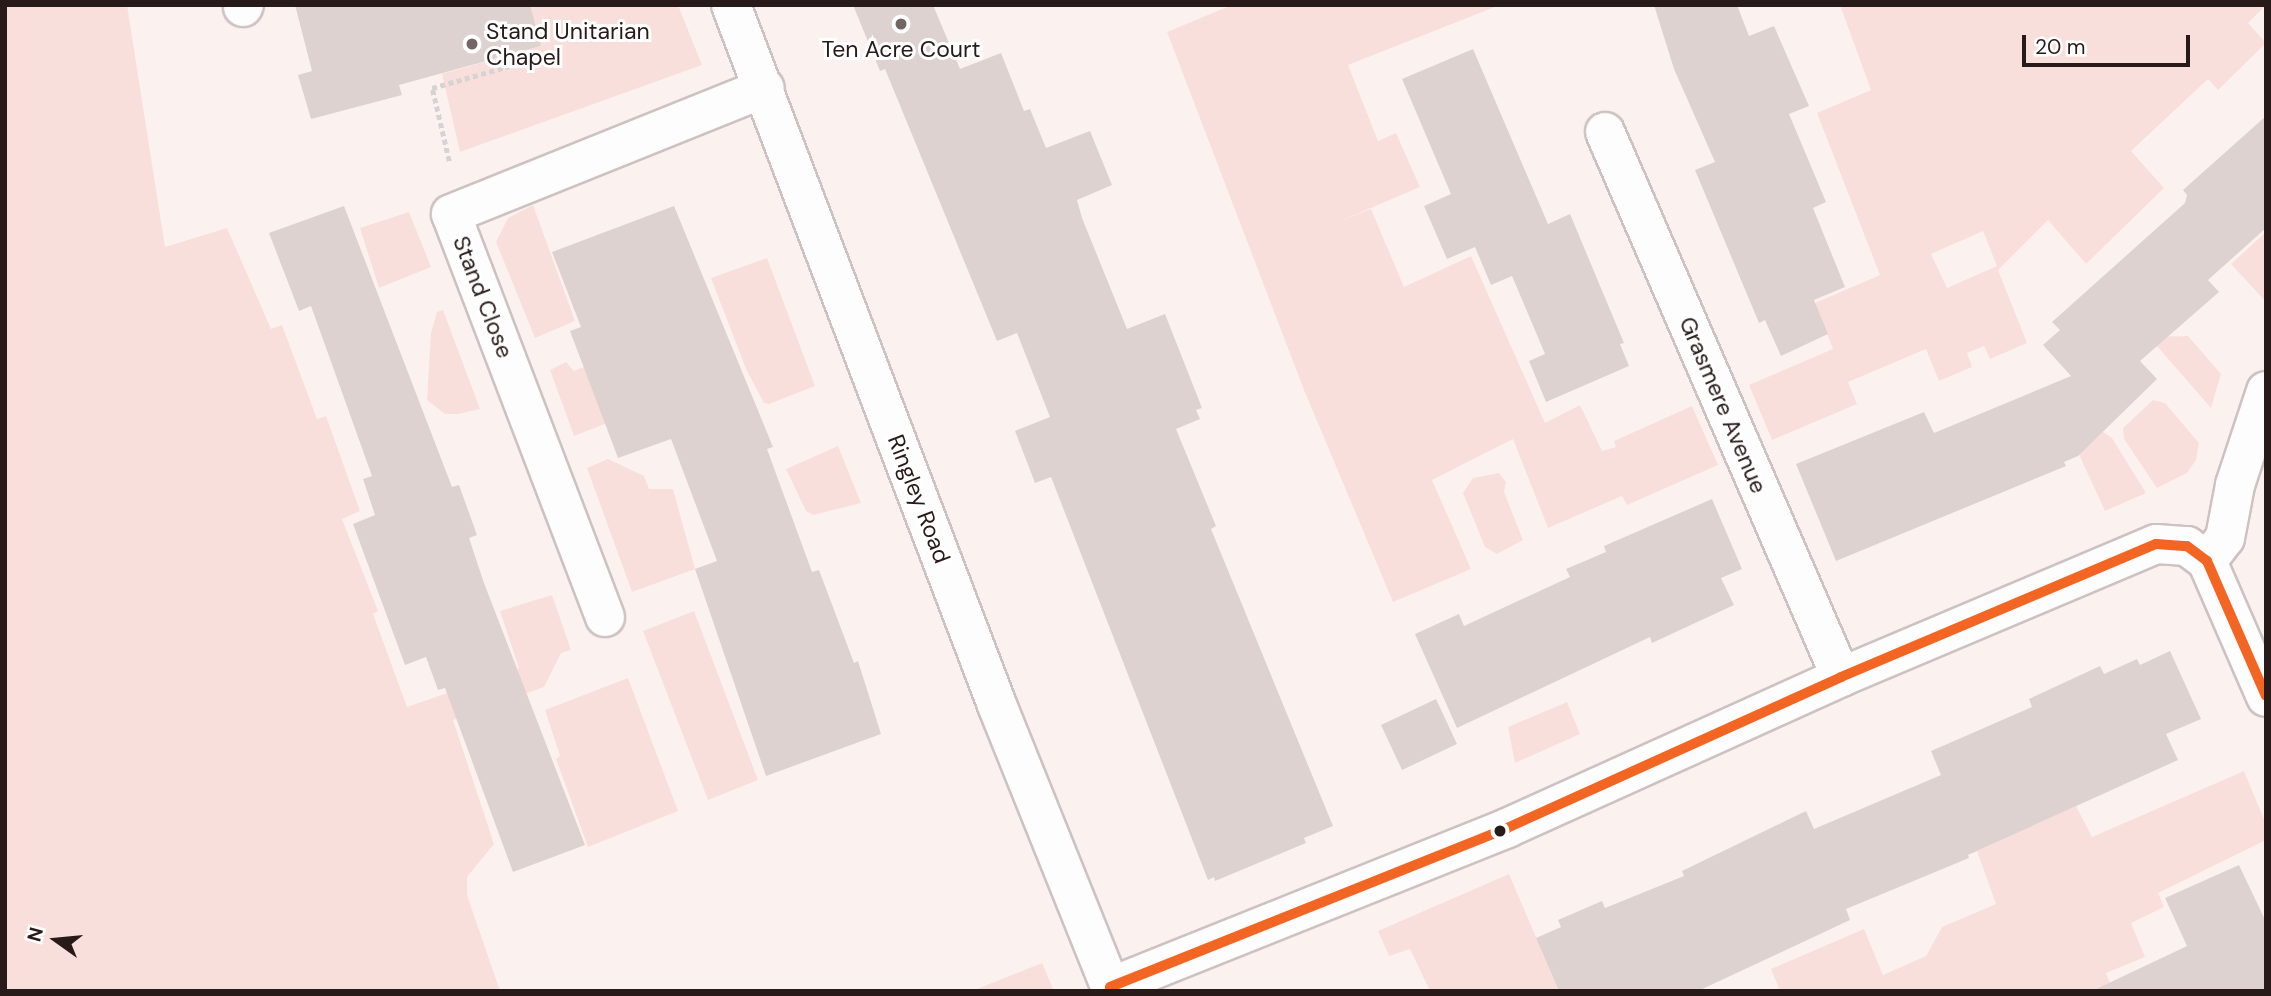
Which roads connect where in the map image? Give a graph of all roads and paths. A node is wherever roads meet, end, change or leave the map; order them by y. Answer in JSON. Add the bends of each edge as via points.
{"nodes":[{"id":1,"x":731,"y":5,"type":"edge"},
{"id":2,"x":509,"y":66,"type":"dead end"},
{"id":3,"x":765,"y":88,"type":"junction"},
{"id":4,"x":1605,"y":132,"type":"dead end"},
{"id":5,"x":446,"y":149,"type":"dead end"},
{"id":6,"x":2266,"y":391,"type":"edge"},
{"id":7,"x":2207,"y":561,"type":"junction"},
{"id":8,"x":605,"y":617,"type":"dead end"},
{"id":9,"x":1842,"y":677,"type":"junction"},
{"id":10,"x":2266,"y":697,"type":"edge"},
{"id":11,"x":1111,"y":989,"type":"edge"}],
"edges":[{"from":1,"to":3,"type":"street","name":"Ringley Road"},
{"from":2,"to":5,"type":"path","via":[[432,88]]},
{"from":3,"to":8,"type":"street","name":"Stand Close","via":[[452,214]]},
{"from":3,"to":11,"type":"street","name":"Ringley Road","via":[[997,705]]},
{"from":4,"to":9,"type":"street","name":"Grasmere Avenue"},
{"from":6,"to":7,"type":"street","via":[[2235,485],[2225,538]]},
{"from":7,"to":9,"type":"street","via":[[2187,546],[2156,544]]},
{"from":7,"to":10,"type":"street"},
{"from":9,"to":11,"type":"street","via":[[1507,828]]}]}
